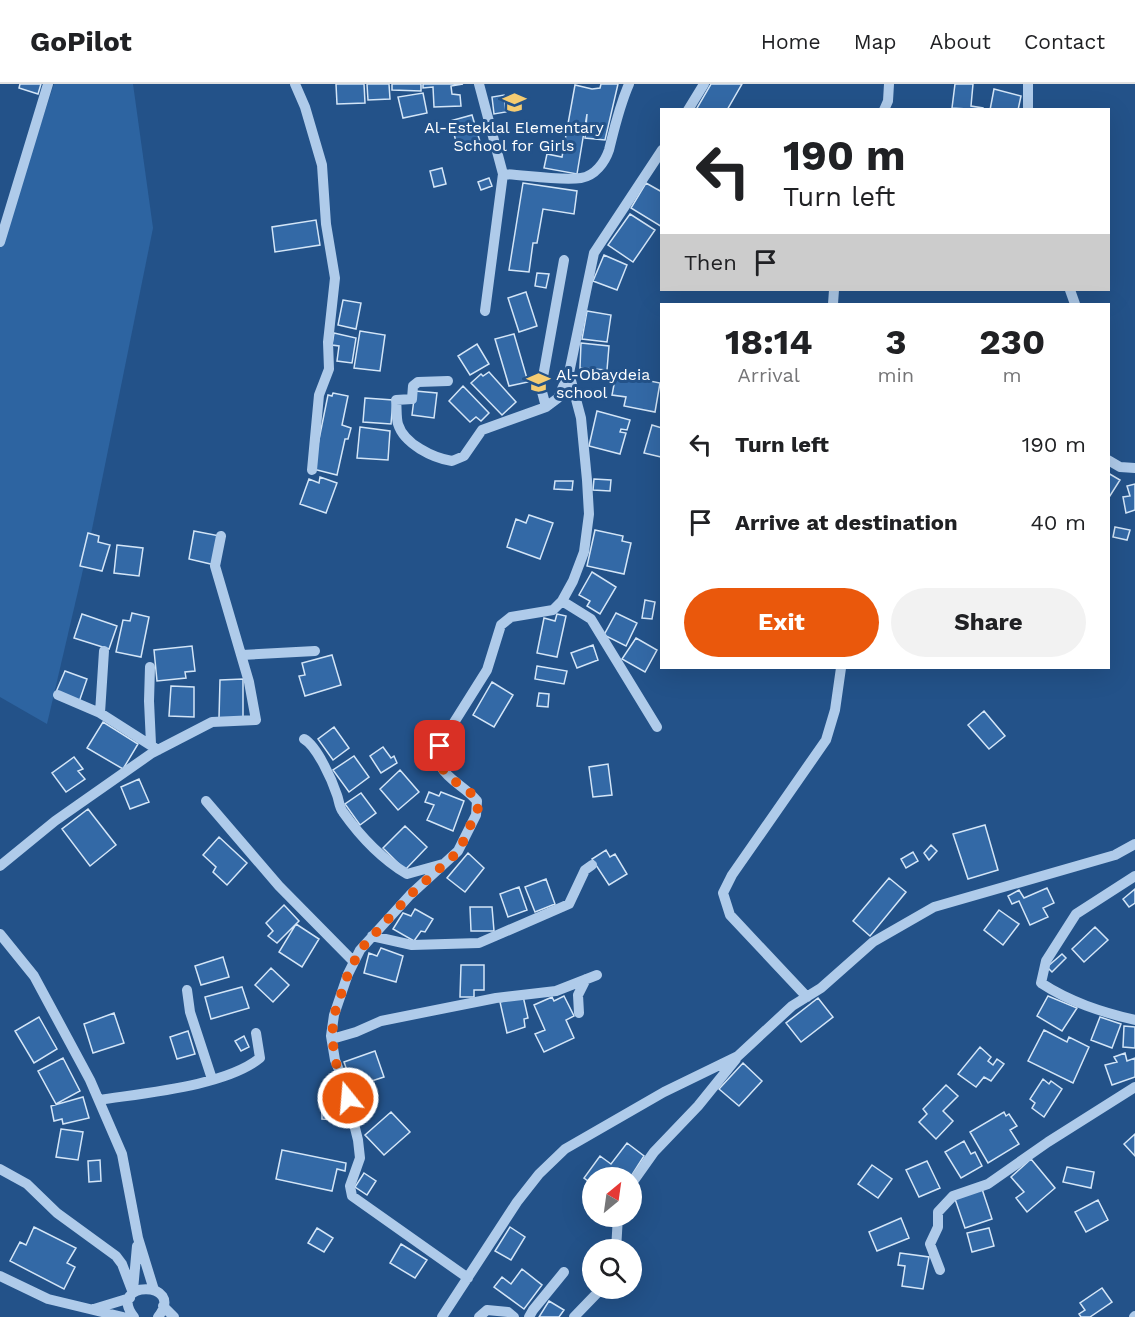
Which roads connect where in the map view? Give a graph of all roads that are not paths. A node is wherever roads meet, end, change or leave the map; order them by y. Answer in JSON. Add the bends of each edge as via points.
{"nodes":[{"id":1,"x":48,"y":84,"type":"edge"},
{"id":2,"x":295,"y":84,"type":"edge"},
{"id":3,"x":478,"y":84,"type":"edge"},
{"id":4,"x":629,"y":84,"type":"edge"},
{"id":5,"x":704,"y":84,"type":"edge"},
{"id":6,"x":889,"y":84,"type":"edge"},
{"id":7,"x":1028,"y":84,"type":"edge"},
{"id":8,"x":689,"y":108,"type":"edge"},
{"id":9,"x":885,"y":108,"type":"edge"},
{"id":10,"x":1028,"y":108,"type":"edge"},
{"id":11,"x":660,"y":153,"type":"edge"},
{"id":12,"x":503,"y":174,"type":"junction"},
{"id":13,"x":0,"y":242,"type":"edge"},
{"id":14,"x":564,"y":260,"type":"dead end"},
{"id":15,"x":485,"y":311,"type":"dead end"},
{"id":16,"x":569,"y":373,"type":"junction"},
{"id":17,"x":448,"y":381,"type":"dead end"},
{"id":18,"x":546,"y":407,"type":"junction"},
{"id":19,"x":1110,"y":461,"type":"edge"},
{"id":20,"x":1135,"y":468,"type":"edge"},
{"id":21,"x":312,"y":470,"type":"dead end"},
{"id":22,"x":221,"y":536,"type":"dead end"},
{"id":23,"x":562,"y":601,"type":"junction"},
{"id":24,"x":104,"y":651,"type":"dead end"},
{"id":25,"x":315,"y":651,"type":"dead end"},
{"id":26,"x":242,"y":655,"type":"junction"},
{"id":27,"x":150,"y":667,"type":"dead end"},
{"id":28,"x":841,"y":669,"type":"edge"},
{"id":29,"x":58,"y":695,"type":"dead end"},
{"id":30,"x":100,"y":713,"type":"junction"},
{"id":31,"x":657,"y":727,"type":"dead end"},
{"id":32,"x":304,"y":739,"type":"dead end"},
{"id":33,"x":154,"y":747,"type":"junction"},
{"id":34,"x":206,"y":801,"type":"dead end"},
{"id":35,"x":1135,"y":844,"type":"edge"},
{"id":36,"x":445,"y":863,"type":"junction"},
{"id":37,"x":592,"y":865,"type":"dead end"},
{"id":38,"x":0,"y":866,"type":"edge"},
{"id":39,"x":1135,"y":876,"type":"edge"},
{"id":40,"x":0,"y":934,"type":"edge"},
{"id":41,"x":372,"y":936,"type":"junction"},
{"id":42,"x":354,"y":962,"type":"junction"},
{"id":43,"x":597,"y":975,"type":"dead end"},
{"id":44,"x":586,"y":979,"type":"junction"},
{"id":45,"x":187,"y":990,"type":"dead end"},
{"id":46,"x":807,"y":997,"type":"junction"},
{"id":47,"x":579,"y":1013,"type":"dead end"},
{"id":48,"x":1135,"y":1020,"type":"edge"},
{"id":49,"x":256,"y":1034,"type":"dead end"},
{"id":50,"x":332,"y":1039,"type":"junction"},
{"id":51,"x":738,"y":1056,"type":"junction"},
{"id":52,"x":212,"y":1078,"type":"junction"},
{"id":53,"x":1135,"y":1087,"type":"edge"},
{"id":54,"x":99,"y":1100,"type":"junction"},
{"id":55,"x":0,"y":1169,"type":"edge"},
{"id":56,"x":642,"y":1169,"type":"edge"},
{"id":57,"x":139,"y":1253,"type":"junction"},
{"id":58,"x":116,"y":1256,"type":"junction"},
{"id":59,"x":940,"y":1270,"type":"dead end"},
{"id":60,"x":564,"y":1272,"type":"dead end"},
{"id":61,"x":0,"y":1275,"type":"edge"},
{"id":62,"x":468,"y":1278,"type":"junction"},
{"id":63,"x":154,"y":1290,"type":"junction"},
{"id":64,"x":132,"y":1296,"type":"junction"},
{"id":65,"x":591,"y":1299,"type":"edge"},
{"id":66,"x":163,"y":1306,"type":"junction"},
{"id":67,"x":91,"y":1310,"type":"junction"},
{"id":68,"x":123,"y":1317,"type":"edge"},
{"id":69,"x":134,"y":1317,"type":"edge"},
{"id":70,"x":158,"y":1317,"type":"edge"},
{"id":71,"x":174,"y":1317,"type":"edge"},
{"id":72,"x":442,"y":1317,"type":"edge"},
{"id":73,"x":479,"y":1317,"type":"edge"},
{"id":74,"x":513,"y":1317,"type":"edge"},
{"id":75,"x":529,"y":1317,"type":"edge"},
{"id":76,"x":574,"y":1317,"type":"edge"}],
"edges":[{"from":1,"to":13,"type":"street"},
{"from":2,"to":21,"type":"street","via":[[322,165],[335,278],[329,369],[319,395]]},
{"from":3,"to":12,"type":"street"},
{"from":4,"to":12,"type":"street","via":[[618,109],[608,152],[595,171],[583,178]]},
{"from":5,"to":8,"type":"street"},
{"from":6,"to":9,"type":"street"},
{"from":7,"to":10,"type":"street"},
{"from":11,"to":16,"type":"street","via":[[594,253]]},
{"from":12,"to":15,"type":"street"},
{"from":14,"to":18,"type":"street","via":[[541,388]]},
{"from":16,"to":18,"type":"street","via":[[558,398]]},
{"from":16,"to":23,"type":"street","via":[[581,418],[589,514],[584,552]]},
{"from":17,"to":18,"type":"street","via":[[418,381],[413,386],[412,399],[396,400],[398,424],[404,435],[442,460],[459,460],[482,430]]},
{"from":19,"to":20,"type":"street"},
{"from":22,"to":26,"type":"street","via":[[215,566]]},
{"from":23,"to":31,"type":"street","via":[[591,619]]},
{"from":23,"to":36,"type":"street","via":[[547,612],[506,619],[487,670],[440,746],[443,771],[473,795],[478,808],[459,851]]},
{"from":24,"to":30,"type":"street"},
{"from":25,"to":26,"type":"street"},
{"from":26,"to":33,"type":"street","via":[[256,720],[212,722]]},
{"from":27,"to":33,"type":"street"},
{"from":28,"to":46,"type":"street","via":[[826,740],[723,893],[730,915]]},
{"from":29,"to":30,"type":"street"},
{"from":30,"to":33,"type":"street"},
{"from":32,"to":36,"type":"street","via":[[310,742],[325,769],[341,811],[387,862],[407,874]]},
{"from":33,"to":38,"type":"street"},
{"from":34,"to":42,"type":"street","via":[[279,886]]},
{"from":35,"to":46,"type":"street","via":[[1115,855],[934,907],[873,942]]},
{"from":36,"to":41,"type":"street"},
{"from":37,"to":41,"type":"street","via":[[585,870],[572,903],[479,943],[412,945]]},
{"from":39,"to":48,"type":"street","via":[[1076,914],[1046,961],[1041,983],[1101,1012]]},
{"from":40,"to":54,"type":"street","via":[[34,976]]},
{"from":41,"to":42,"type":"street"},
{"from":42,"to":50,"type":"street","via":[[334,1015]]},
{"from":43,"to":44,"type":"street"},
{"from":44,"to":47,"type":"street","via":[[578,995]]},
{"from":44,"to":50,"type":"street","via":[[556,990],[381,1021]]},
{"from":45,"to":52,"type":"street","via":[[190,1012]]},
{"from":46,"to":51,"type":"street"},
{"from":49,"to":52,"type":"street","via":[[260,1058],[240,1071]]},
{"from":50,"to":62,"type":"street","via":[[358,1140],[360,1158],[350,1185],[352,1196]]},
{"from":51,"to":56,"type":"street"},
{"from":51,"to":62,"type":"street","via":[[664,1092],[565,1149],[517,1202]]},
{"from":52,"to":54,"type":"street"},
{"from":53,"to":59,"type":"street","via":[[988,1184],[953,1196],[938,1212],[938,1227],[930,1244]]},
{"from":54,"to":57,"type":"street","via":[[122,1154]]},
{"from":55,"to":58,"type":"street","via":[[27,1184],[57,1213]]},
{"from":57,"to":58,"type":"street"},
{"from":57,"to":63,"type":"street"},
{"from":57,"to":64,"type":"street"},
{"from":58,"to":64,"type":"street"},
{"from":60,"to":75,"type":"street"},
{"from":61,"to":67,"type":"street","via":[[48,1299]]},
{"from":62,"to":72,"type":"street"},
{"from":63,"to":64,"type":"street","via":[[143,1288]]},
{"from":63,"to":66,"type":"street","via":[[162,1298]]},
{"from":64,"to":67,"type":"street"},
{"from":64,"to":69,"type":"street","via":[[129,1310]]},
{"from":65,"to":76,"type":"street"},
{"from":66,"to":70,"type":"street"},
{"from":66,"to":71,"type":"street"},
{"from":67,"to":68,"type":"street"},
{"from":73,"to":74,"type":"street","via":[[487,1310],[508,1312]]}]}
